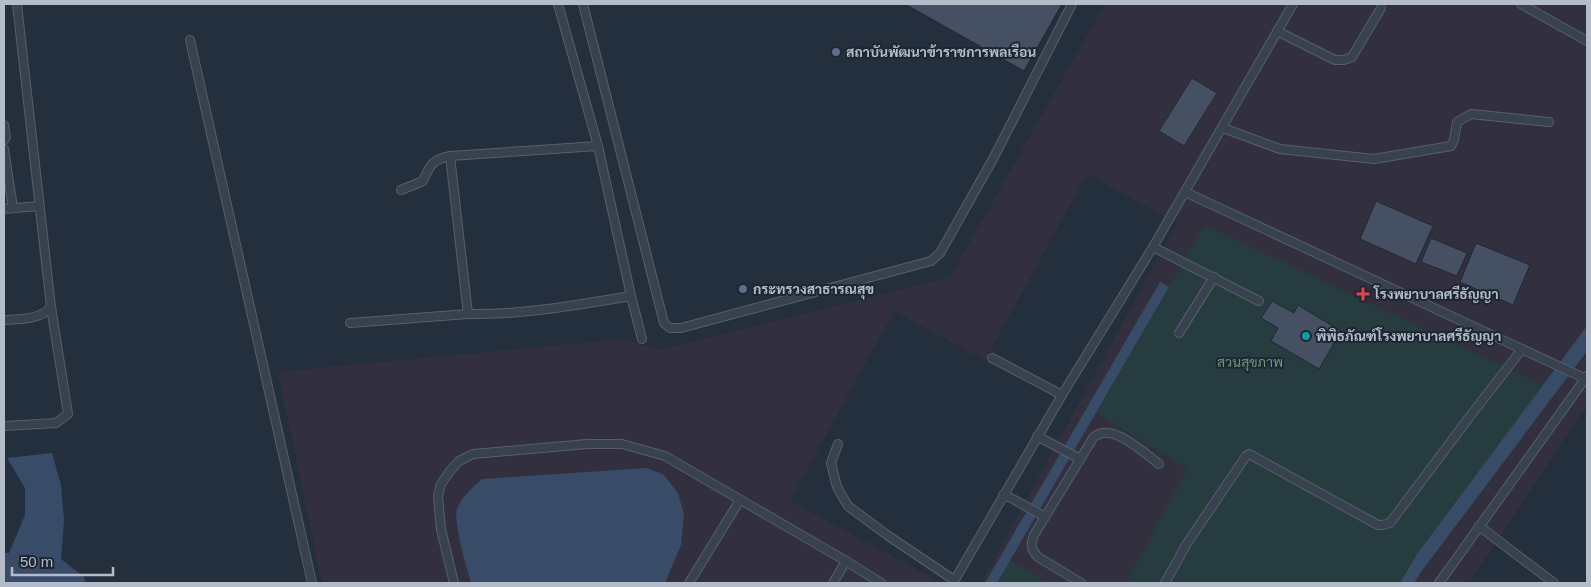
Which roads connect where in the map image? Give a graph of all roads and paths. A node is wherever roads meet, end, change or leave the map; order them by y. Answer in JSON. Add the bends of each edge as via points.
{"nodes":[{"id":1,"x":17,"y":4,"type":"edge"},
{"id":2,"x":558,"y":4,"type":"edge"},
{"id":3,"x":583,"y":4,"type":"edge"},
{"id":4,"x":1072,"y":4,"type":"edge"},
{"id":5,"x":1293,"y":4,"type":"edge"},
{"id":6,"x":1521,"y":4,"type":"edge"},
{"id":7,"x":1382,"y":8,"type":"dead end"},
{"id":8,"x":1277,"y":30,"type":"junction"},
{"id":9,"x":190,"y":40,"type":"dead end"},
{"id":10,"x":1587,"y":40,"type":"edge"},
{"id":11,"x":1549,"y":122,"type":"dead end"},
{"id":12,"x":4,"y":125,"type":"edge"},
{"id":13,"x":1223,"y":128,"type":"junction"},
{"id":14,"x":4,"y":140,"type":"edge"},
{"id":15,"x":598,"y":146,"type":"junction"},
{"id":16,"x":4,"y":149,"type":"edge"},
{"id":17,"x":450,"y":156,"type":"junction"},
{"id":18,"x":401,"y":190,"type":"dead end"},
{"id":19,"x":1185,"y":192,"type":"junction"},
{"id":20,"x":39,"y":206,"type":"junction"},
{"id":21,"x":13,"y":208,"type":"junction"},
{"id":22,"x":4,"y":209,"type":"edge"},
{"id":23,"x":1153,"y":247,"type":"junction"},
{"id":24,"x":1214,"y":277,"type":"junction"},
{"id":25,"x":631,"y":296,"type":"junction"},
{"id":26,"x":1259,"y":301,"type":"dead end"},
{"id":27,"x":51,"y":307,"type":"junction"},
{"id":28,"x":468,"y":314,"type":"junction"},
{"id":29,"x":4,"y":320,"type":"edge"},
{"id":30,"x":350,"y":323,"type":"dead end"},
{"id":31,"x":1179,"y":333,"type":"dead end"},
{"id":32,"x":642,"y":339,"type":"dead end"},
{"id":33,"x":1522,"y":349,"type":"junction"},
{"id":34,"x":992,"y":358,"type":"dead end"},
{"id":35,"x":1586,"y":378,"type":"edge"},
{"id":36,"x":1062,"y":395,"type":"junction"},
{"id":37,"x":4,"y":426,"type":"edge"},
{"id":38,"x":1038,"y":436,"type":"junction"},
{"id":39,"x":838,"y":444,"type":"dead end"},
{"id":40,"x":1077,"y":457,"type":"junction"},
{"id":41,"x":1159,"y":464,"type":"dead end"},
{"id":42,"x":1003,"y":495,"type":"junction"},
{"id":43,"x":740,"y":500,"type":"junction"},
{"id":44,"x":1043,"y":516,"type":"junction"},
{"id":45,"x":1479,"y":526,"type":"junction"},
{"id":46,"x":846,"y":561,"type":"junction"},
{"id":47,"x":953,"y":581,"type":"edge"},
{"id":48,"x":312,"y":583,"type":"edge"},
{"id":49,"x":454,"y":583,"type":"edge"},
{"id":50,"x":690,"y":583,"type":"edge"},
{"id":51,"x":834,"y":583,"type":"edge"},
{"id":52,"x":881,"y":583,"type":"edge"},
{"id":53,"x":1081,"y":583,"type":"edge"},
{"id":54,"x":1165,"y":583,"type":"edge"},
{"id":55,"x":1439,"y":583,"type":"edge"},
{"id":56,"x":1554,"y":583,"type":"edge"}],
"edges":[{"from":1,"to":20,"type":"lane"},
{"from":2,"to":15,"type":"lane"},
{"from":3,"to":4,"type":"lane","via":[[664,323],[670,328],[680,328],[932,261],[993,159]]},
{"from":5,"to":8,"type":"lane"},
{"from":6,"to":10,"type":"lane"},
{"from":7,"to":8,"type":"lane","via":[[1352,56],[1344,60],[1335,60]]},
{"from":8,"to":13,"type":"lane"},
{"from":9,"to":48,"type":"lane"},
{"from":11,"to":13,"type":"lane","via":[[1471,114],[1457,122],[1451,146],[1374,159],[1280,149]]},
{"from":12,"to":14,"type":"lane"},
{"from":13,"to":19,"type":"lane"},
{"from":15,"to":17,"type":"lane"},
{"from":15,"to":25,"type":"lane"},
{"from":16,"to":21,"type":"lane"},
{"from":17,"to":18,"type":"lane","via":[[430,165],[423,181]]},
{"from":17,"to":28,"type":"lane"},
{"from":19,"to":23,"type":"lane"},
{"from":19,"to":33,"type":"lane"},
{"from":20,"to":21,"type":"lane"},
{"from":20,"to":27,"type":"lane"},
{"from":21,"to":22,"type":"lane"},
{"from":23,"to":24,"type":"lane"},
{"from":23,"to":36,"type":"lane"},
{"from":24,"to":26,"type":"lane"},
{"from":24,"to":31,"type":"lane"},
{"from":25,"to":28,"type":"lane","via":[[560,308],[492,315]]},
{"from":25,"to":32,"type":"lane"},
{"from":27,"to":29,"type":"lane","via":[[36,317]]},
{"from":27,"to":37,"type":"lane","via":[[68,414],[56,423]]},
{"from":28,"to":30,"type":"lane"},
{"from":33,"to":35,"type":"lane"},
{"from":33,"to":54,"type":"lane","via":[[1390,523],[1378,525],[1249,454],[1186,545]]},
{"from":34,"to":36,"type":"lane"},
{"from":35,"to":45,"type":"lane"},
{"from":36,"to":38,"type":"lane"},
{"from":38,"to":40,"type":"lane"},
{"from":38,"to":42,"type":"lane"},
{"from":39,"to":47,"type":"lane","via":[[831,463],[837,487],[848,506]]},
{"from":40,"to":41,"type":"lane","via":[[1096,434],[1110,432]]},
{"from":40,"to":44,"type":"lane"},
{"from":42,"to":44,"type":"lane"},
{"from":42,"to":47,"type":"lane"},
{"from":43,"to":46,"type":"lane"},
{"from":43,"to":49,"type":"lane","via":[[665,456],[622,444],[473,454],[459,460],[441,484],[438,496],[441,529]]},
{"from":43,"to":50,"type":"lane"},
{"from":44,"to":53,"type":"lane","via":[[1031,542],[1034,552]]},
{"from":45,"to":55,"type":"lane"},
{"from":45,"to":56,"type":"lane"},
{"from":46,"to":51,"type":"lane"},
{"from":46,"to":52,"type":"lane"}]}
